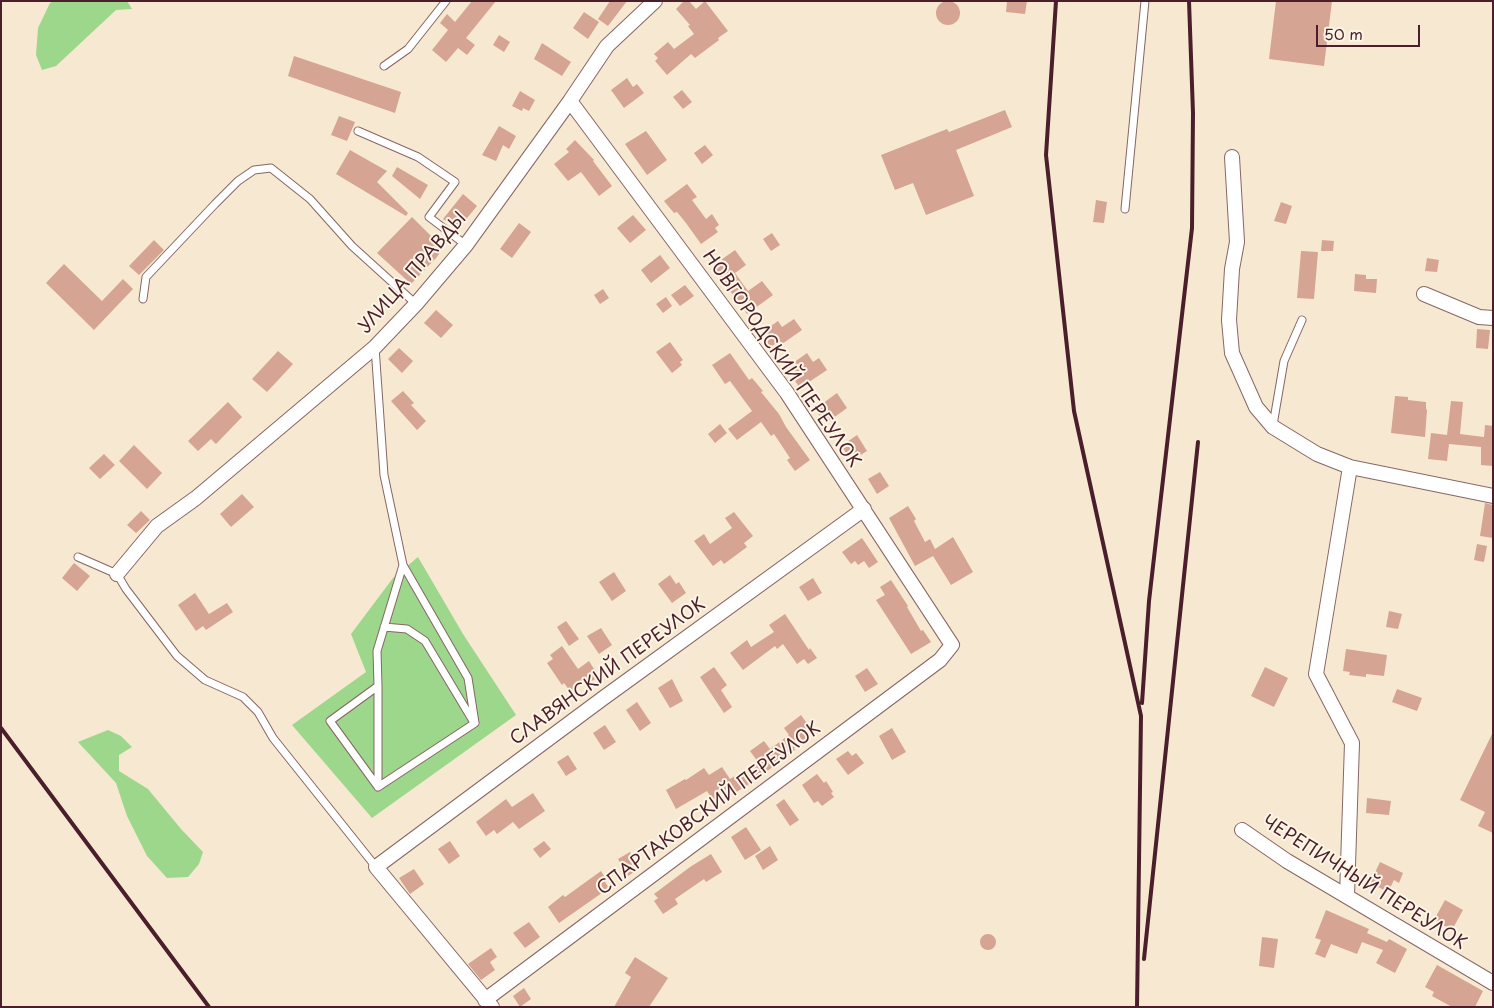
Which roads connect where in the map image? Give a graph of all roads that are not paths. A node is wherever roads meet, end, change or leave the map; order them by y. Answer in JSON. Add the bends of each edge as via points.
{"nodes":[{"id":1,"x":446,"y":1,"type":"edge"},
{"id":2,"x":655,"y":1,"type":"edge"},
{"id":3,"x":1145,"y":1,"type":"edge"},
{"id":4,"x":384,"y":66,"type":"dead end"},
{"id":5,"x":570,"y":101,"type":"junction"},
{"id":6,"x":358,"y":131,"type":"dead end"},
{"id":7,"x":1232,"y":157,"type":"dead end"},
{"id":8,"x":1125,"y":209,"type":"dead end"},
{"id":9,"x":466,"y":245,"type":"junction"},
{"id":10,"x":1424,"y":294,"type":"dead end"},
{"id":11,"x":143,"y":299,"type":"dead end"},
{"id":12,"x":416,"y":304,"type":"junction"},
{"id":13,"x":1493,"y":318,"type":"edge"},
{"id":14,"x":1302,"y":320,"type":"dead end"},
{"id":15,"x":375,"y":347,"type":"junction"},
{"id":16,"x":1273,"y":427,"type":"junction"},
{"id":17,"x":1350,"y":467,"type":"junction"},
{"id":18,"x":1493,"y":496,"type":"edge"},
{"id":19,"x":864,"y":510,"type":"junction"},
{"id":20,"x":78,"y":556,"type":"dead end"},
{"id":21,"x":402,"y":565,"type":"junction"},
{"id":22,"x":117,"y":574,"type":"junction"},
{"id":23,"x":384,"y":627,"type":"junction"},
{"id":24,"x":952,"y":645,"type":"joint"},
{"id":25,"x":378,"y":686,"type":"junction"},
{"id":26,"x":475,"y":723,"type":"junction"},
{"id":27,"x":378,"y":788,"type":"junction"},
{"id":28,"x":1242,"y":830,"type":"dead end"},
{"id":29,"x":376,"y":867,"type":"junction"},
{"id":30,"x":1347,"y":896,"type":"junction"},
{"id":31,"x":1493,"y":983,"type":"edge"},
{"id":32,"x":488,"y":1003,"type":"edge"}],
"edges":[{"from":1,"to":4,"type":"lane","via":[[408,49]]},
{"from":2,"to":5,"type":"street","name":"УЛИЦА ПРАВДЫ","via":[[607,46]]},
{"from":3,"to":8,"type":"lane"},
{"from":5,"to":9,"type":"street","name":"УЛИЦА ПРАВДЫ"},
{"from":5,"to":19,"type":"street","name":"НОВГОРОДСКИЙ ПЕРЕУЛОК","via":[[787,394]]},
{"from":6,"to":9,"type":"lane","via":[[418,156],[456,182],[430,217]]},
{"from":7,"to":16,"type":"street","via":[[1237,242],[1229,320],[1232,353],[1256,407]]},
{"from":9,"to":12,"type":"street","name":"УЛИЦА ПРАВДЫ"},
{"from":10,"to":13,"type":"street","via":[[1479,317]]},
{"from":11,"to":12,"type":"lane","via":[[146,277],[238,180],[254,170],[271,168],[310,199],[352,246]]},
{"from":12,"to":15,"type":"street","name":"УЛИЦА ПРАВДЫ"},
{"from":14,"to":16,"type":"lane","via":[[1284,361]]},
{"from":15,"to":21,"type":"lane","via":[[384,475]]},
{"from":15,"to":22,"type":"street","name":"УЛИЦА ПРАВДЫ","via":[[196,498],[157,526]]},
{"from":16,"to":17,"type":"street","via":[[1318,454]]},
{"from":17,"to":18,"type":"street"},
{"from":17,"to":30,"type":"street","via":[[1316,674],[1352,743]]},
{"from":19,"to":24,"type":"street","name":"НОВГОРОДСКИЙ ПЕРЕУЛОК"},
{"from":19,"to":29,"type":"street","name":"СЛАВЯНСКИЙ ПЕРЕУЛОК"},
{"from":20,"to":22,"type":"lane"},
{"from":21,"to":23,"type":"lane"},
{"from":21,"to":26,"type":"lane","via":[[468,678]]},
{"from":22,"to":29,"type":"lane","via":[[178,656],[205,680],[243,697],[258,712],[273,738]]},
{"from":23,"to":25,"type":"lane","via":[[376,651]]},
{"from":23,"to":26,"type":"lane","via":[[407,629],[425,641]]},
{"from":24,"to":32,"type":"street","name":"СПАРТАКОВСКИЙ ПЕРЕУЛОК","via":[[940,660]]},
{"from":25,"to":27,"type":"lane"},
{"from":25,"to":27,"type":"lane","via":[[330,721]]},
{"from":26,"to":27,"type":"lane"},
{"from":28,"to":30,"type":"street","name":"ЧЕРЕПИЧНЫЙ ПЕРЕУЛОК"},
{"from":29,"to":32,"type":"street"},
{"from":30,"to":31,"type":"street","name":"ЧЕРЕПИЧНЫЙ ПЕРЕУЛОК"}]}
